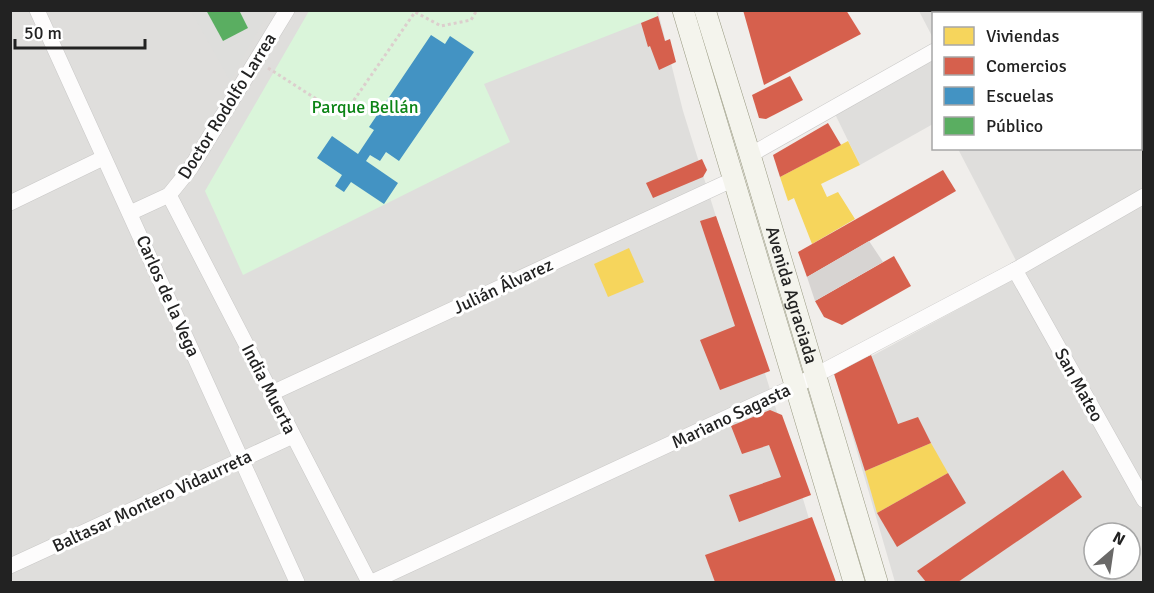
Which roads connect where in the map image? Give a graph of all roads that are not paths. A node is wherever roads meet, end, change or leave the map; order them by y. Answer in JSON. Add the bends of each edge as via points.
{"nodes":[{"id":1,"x":38,"y":10,"type":"edge"},
{"id":2,"x":287,"y":10,"type":"edge"},
{"id":3,"x":683,"y":10,"type":"edge"},
{"id":4,"x":705,"y":10,"type":"edge"},
{"id":5,"x":932,"y":52,"type":"edge"},
{"id":6,"x":750,"y":155,"type":"junction"},
{"id":7,"x":103,"y":159,"type":"junction"},
{"id":8,"x":734,"y":179,"type":"junction"},
{"id":9,"x":169,"y":195,"type":"junction"},
{"id":10,"x":1143,"y":196,"type":"edge"},
{"id":11,"x":10,"y":203,"type":"edge"},
{"id":12,"x":130,"y":213,"type":"junction"},
{"id":13,"x":1015,"y":270,"type":"junction"},
{"id":14,"x":815,"y":375,"type":"junction"},
{"id":15,"x":795,"y":386,"type":"junction"},
{"id":16,"x":272,"y":393,"type":"junction"},
{"id":17,"x":293,"y":436,"type":"junction"},
{"id":18,"x":242,"y":460,"type":"junction"},
{"id":19,"x":1143,"y":500,"type":"edge"},
{"id":20,"x":10,"y":566,"type":"edge"},
{"id":21,"x":297,"y":582,"type":"edge"},
{"id":22,"x":370,"y":582,"type":"edge"},
{"id":23,"x":854,"y":582,"type":"edge"},
{"id":24,"x":877,"y":582,"type":"edge"}],
"edges":[{"from":1,"to":7,"type":"street","name":"Carlos de la Vega"},
{"from":2,"to":9,"type":"street","name":"Doctor Rodolfo Larrea","via":[[190,169]]},
{"from":3,"to":8,"type":"main road","name":"Avenida Agraciada"},
{"from":4,"to":6,"type":"main road","name":"Avenida Agraciada"},
{"from":5,"to":6,"type":"street"},
{"from":6,"to":14,"type":"main road","name":"Avenida Agraciada"},
{"from":7,"to":11,"type":"street"},
{"from":7,"to":12,"type":"street","name":"Carlos de la Vega"},
{"from":8,"to":15,"type":"main road","name":"Avenida Agraciada"},
{"from":8,"to":16,"type":"street","name":"Julián Álvarez"},
{"from":9,"to":12,"type":"street","name":"Doctor Rodolfo Larrea"},
{"from":9,"to":16,"type":"street","name":"India Muerta"},
{"from":10,"to":13,"type":"street","name":"Mariano Sagasta"},
{"from":12,"to":18,"type":"street","name":"Carlos de la Vega"},
{"from":13,"to":14,"type":"street","name":"Mariano Sagasta"},
{"from":13,"to":19,"type":"street","name":"San Mateo"},
{"from":14,"to":15,"type":"street","name":"Mariano Sagasta"},
{"from":14,"to":24,"type":"main road","name":"Avenida Agraciada"},
{"from":15,"to":22,"type":"street","name":"Mariano Sagasta"},
{"from":15,"to":23,"type":"main road","name":"Avenida Agraciada"},
{"from":16,"to":17,"type":"street","name":"India Muerta"},
{"from":17,"to":18,"type":"street","name":"Baltasar Montero Vidaurreta"},
{"from":17,"to":22,"type":"street","name":"India Muerta"},
{"from":18,"to":20,"type":"street","name":"Baltasar Montero Vidaurreta"},
{"from":18,"to":21,"type":"street","name":"Carlos de la Vega"}]}
